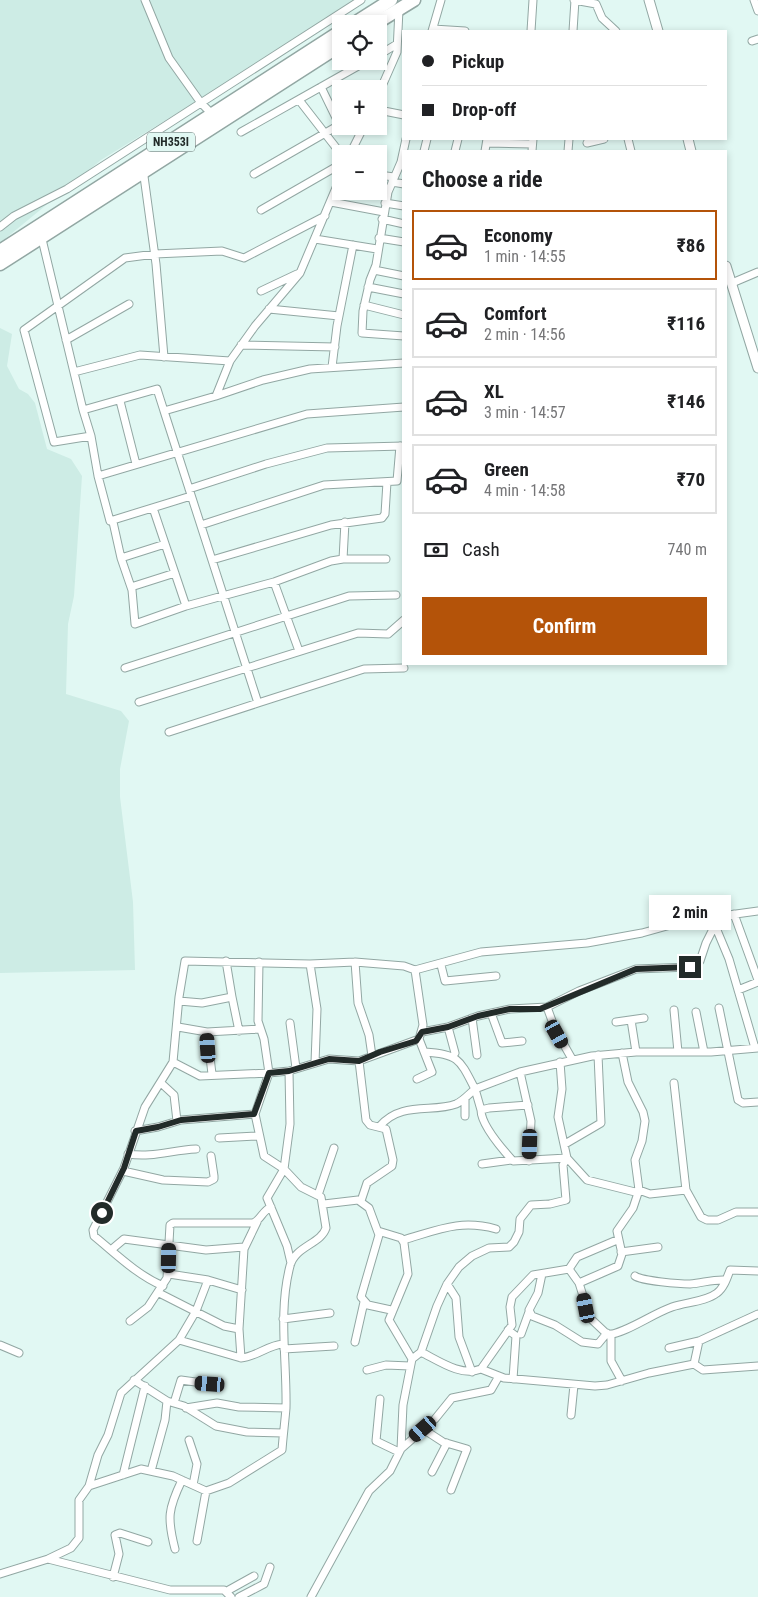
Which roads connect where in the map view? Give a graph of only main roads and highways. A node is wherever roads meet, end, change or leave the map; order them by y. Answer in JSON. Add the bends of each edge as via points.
{"nodes":[{"id":1,"x":414,"y":0,"type":"edge"},
{"id":2,"x":395,"y":3,"type":"edge"},
{"id":3,"x":371,"y":15,"type":"edge"},
{"id":4,"x":384,"y":15,"type":"edge"},
{"id":5,"x":332,"y":37,"type":"edge"},
{"id":6,"x":332,"y":50,"type":"edge"},
{"id":7,"x":215,"y":118,"type":"junction"},
{"id":8,"x":39,"y":231,"type":"junction"},
{"id":9,"x":0,"y":251,"type":"edge"},
{"id":10,"x":0,"y":264,"type":"edge"}],
"edges":[{"from":1,"to":2,"type":"highway"},
{"from":2,"to":3,"type":"highway"},
{"from":2,"to":4,"type":"highway"},
{"from":5,"to":7,"type":"highway","number":"NH353I"},
{"from":6,"to":7,"type":"highway","number":"NH353I"},
{"from":7,"to":8,"type":"highway","number":"NH353I"},
{"from":8,"to":9,"type":"highway","number":"NH353I"},
{"from":8,"to":10,"type":"highway","number":"NH353I"}]}
